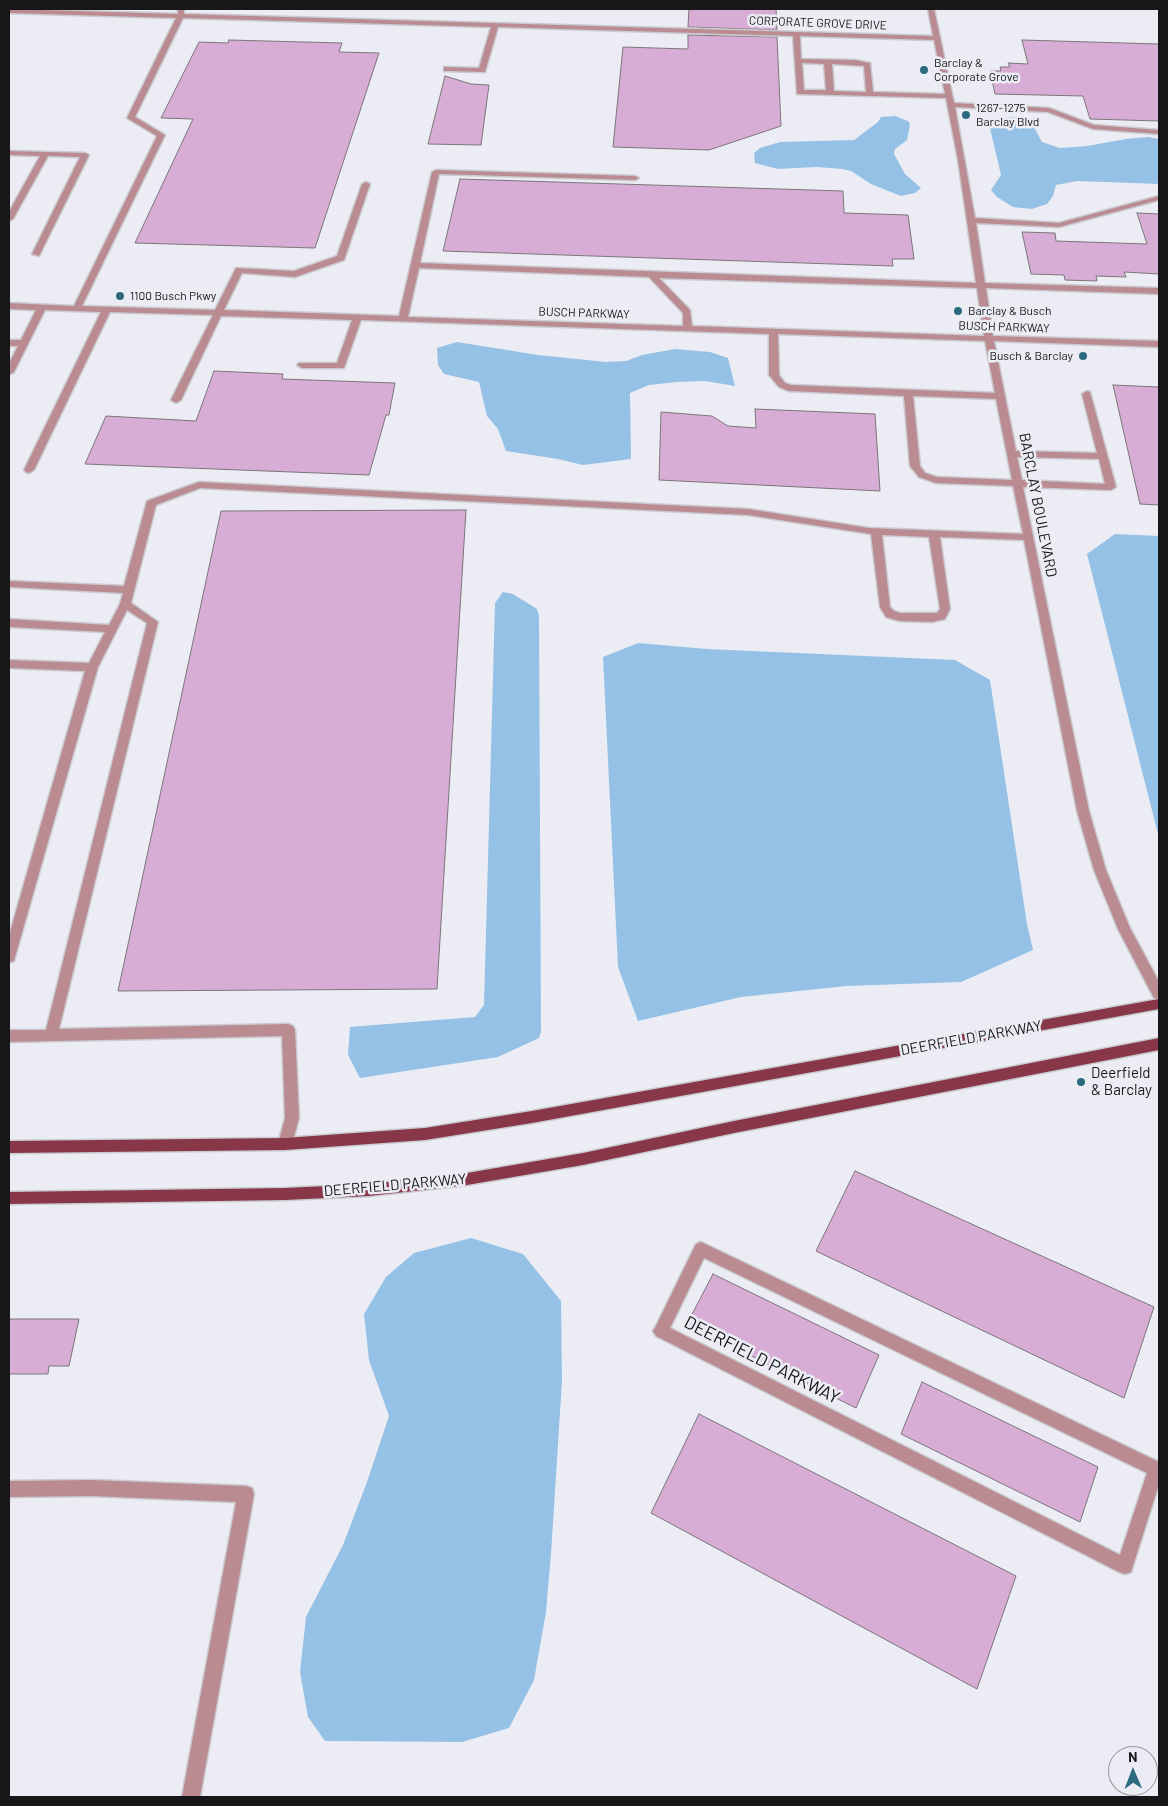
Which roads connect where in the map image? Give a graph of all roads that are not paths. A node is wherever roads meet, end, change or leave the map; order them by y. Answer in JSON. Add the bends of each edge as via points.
{"nodes":[{"id":1,"x":931,"y":9,"type":"edge"},
{"id":2,"x":9,"y":11,"type":"edge"},
{"id":3,"x":181,"y":12,"type":"edge"},
{"id":4,"x":495,"y":24,"type":"junction"},
{"id":5,"x":796,"y":33,"type":"junction"},
{"id":6,"x":937,"y":38,"type":"junction"},
{"id":7,"x":798,"y":61,"type":"junction"},
{"id":8,"x":828,"y":62,"type":"junction"},
{"id":9,"x":447,"y":69,"type":"dead end"},
{"id":10,"x":830,"y":92,"type":"junction"},
{"id":11,"x":870,"y":94,"type":"junction"},
{"id":12,"x":950,"y":101,"type":"junction"},
{"id":13,"x":1159,"y":132,"type":"edge"},
{"id":14,"x":9,"y":154,"type":"edge"},
{"id":15,"x":45,"y":154,"type":"junction"},
{"id":16,"x":635,"y":178,"type":"dead end"},
{"id":17,"x":366,"y":184,"type":"dead end"},
{"id":18,"x":1159,"y":198,"type":"edge"},
{"id":19,"x":9,"y":219,"type":"edge"},
{"id":20,"x":971,"y":220,"type":"junction"},
{"id":21,"x":36,"y":254,"type":"dead end"},
{"id":22,"x":415,"y":265,"type":"junction"},
{"id":23,"x":651,"y":275,"type":"junction"},
{"id":24,"x":981,"y":287,"type":"junction"},
{"id":25,"x":1159,"y":291,"type":"edge"},
{"id":26,"x":9,"y":306,"type":"edge"},
{"id":27,"x":42,"y":307,"type":"junction"},
{"id":28,"x":77,"y":308,"type":"junction"},
{"id":29,"x":107,"y":309,"type":"junction"},
{"id":30,"x":220,"y":313,"type":"junction"},
{"id":31,"x":357,"y":318,"type":"junction"},
{"id":32,"x":403,"y":319,"type":"junction"},
{"id":33,"x":688,"y":329,"type":"junction"},
{"id":34,"x":772,"y":332,"type":"junction"},
{"id":35,"x":989,"y":339,"type":"junction"},
{"id":36,"x":9,"y":343,"type":"edge"},
{"id":37,"x":24,"y":343,"type":"junction"},
{"id":38,"x":1159,"y":344,"type":"edge"},
{"id":39,"x":302,"y":365,"type":"dead end"},
{"id":40,"x":9,"y":372,"type":"edge"},
{"id":41,"x":908,"y":392,"type":"junction"},
{"id":42,"x":1087,"y":394,"type":"dead end"},
{"id":43,"x":1001,"y":396,"type":"junction"},
{"id":44,"x":176,"y":400,"type":"dead end"},
{"id":45,"x":1012,"y":454,"type":"junction"},
{"id":46,"x":1103,"y":456,"type":"junction"},
{"id":47,"x":29,"y":470,"type":"dead end"},
{"id":48,"x":1018,"y":484,"type":"junction"},
{"id":49,"x":876,"y":531,"type":"junction"},
{"id":50,"x":934,"y":533,"type":"junction"},
{"id":51,"x":1028,"y":537,"type":"junction"},
{"id":52,"x":9,"y":584,"type":"edge"},
{"id":53,"x":129,"y":590,"type":"junction"},
{"id":54,"x":125,"y":604,"type":"junction"},
{"id":55,"x":9,"y":623,"type":"edge"},
{"id":56,"x":112,"y":629,"type":"junction"},
{"id":57,"x":9,"y":664,"type":"edge"},
{"id":58,"x":92,"y":667,"type":"junction"},
{"id":59,"x":9,"y":958,"type":"edge"},
{"id":60,"x":1159,"y":994,"type":"edge"},
{"id":61,"x":1159,"y":1004,"type":"edge"},
{"id":62,"x":51,"y":1035,"type":"junction"},
{"id":63,"x":9,"y":1036,"type":"edge"},
{"id":64,"x":1159,"y":1044,"type":"edge"},
{"id":65,"x":285,"y":1144,"type":"junction"},
{"id":66,"x":9,"y":1147,"type":"edge"},
{"id":67,"x":9,"y":1198,"type":"edge"},
{"id":68,"x":1157,"y":1463,"type":"edge"},
{"id":69,"x":9,"y":1489,"type":"edge"},
{"id":70,"x":191,"y":1797,"type":"edge"}],
"edges":[{"from":1,"to":6,"type":"street","name":"BARCLAY BOULEVARD"},
{"from":2,"to":3,"type":"street","name":"CORPORATE GROVE DRIVE"},
{"from":3,"to":4,"type":"street","name":"CORPORATE GROVE DRIVE"},
{"from":3,"to":28,"type":"street","via":[[131,118],[161,135]]},
{"from":4,"to":5,"type":"street","name":"CORPORATE GROVE DRIVE"},
{"from":4,"to":9,"type":"street","via":[[482,70]]},
{"from":5,"to":6,"type":"street","name":"CORPORATE GROVE DRIVE"},
{"from":5,"to":7,"type":"street"},
{"from":6,"to":12,"type":"street","name":"BARCLAY BOULEVARD"},
{"from":7,"to":8,"type":"street"},
{"from":7,"to":10,"type":"street","via":[[800,92]]},
{"from":8,"to":10,"type":"street"},
{"from":8,"to":11,"type":"street","via":[[867,65]]},
{"from":10,"to":11,"type":"street"},
{"from":11,"to":12,"type":"street"},
{"from":12,"to":13,"type":"street","via":[[1049,110],[1093,127]]},
{"from":12,"to":20,"type":"street","name":"BARCLAY BOULEVARD"},
{"from":14,"to":15,"type":"street"},
{"from":15,"to":19,"type":"street"},
{"from":15,"to":21,"type":"street","via":[[85,155]]},
{"from":16,"to":22,"type":"street","via":[[436,172]]},
{"from":17,"to":30,"type":"street","via":[[341,258],[295,274],[239,270]]},
{"from":18,"to":20,"type":"street","via":[[1059,225]]},
{"from":20,"to":24,"type":"street","name":"BARCLAY BOULEVARD"},
{"from":22,"to":23,"type":"street"},
{"from":22,"to":32,"type":"street"},
{"from":23,"to":24,"type":"street"},
{"from":23,"to":33,"type":"street","via":[[687,312]]},
{"from":24,"to":25,"type":"street"},
{"from":24,"to":35,"type":"street","name":"BARCLAY BOULEVARD"},
{"from":26,"to":27,"type":"street","name":"BUSCH PARKWAY"},
{"from":27,"to":28,"type":"street","name":"BUSCH PARKWAY"},
{"from":27,"to":37,"type":"street"},
{"from":28,"to":29,"type":"street","name":"BUSCH PARKWAY"},
{"from":29,"to":30,"type":"street","name":"BUSCH PARKWAY"},
{"from":29,"to":47,"type":"street"},
{"from":30,"to":31,"type":"street","name":"BUSCH PARKWAY"},
{"from":30,"to":44,"type":"street"},
{"from":31,"to":32,"type":"street","name":"BUSCH PARKWAY"},
{"from":31,"to":39,"type":"street","via":[[341,366]]},
{"from":32,"to":33,"type":"street","name":"BUSCH PARKWAY"},
{"from":33,"to":34,"type":"street","name":"BUSCH PARKWAY"},
{"from":34,"to":35,"type":"street","name":"BUSCH PARKWAY"},
{"from":34,"to":41,"type":"street","via":[[774,375],[782,385],[789,388]]},
{"from":35,"to":38,"type":"street","name":"BUSCH PARKWAY"},
{"from":35,"to":43,"type":"street","name":"BARCLAY BOULEVARD"},
{"from":36,"to":37,"type":"street"},
{"from":37,"to":40,"type":"street"},
{"from":41,"to":43,"type":"street"},
{"from":41,"to":48,"type":"street","via":[[915,466],[922,475],[936,480]]},
{"from":42,"to":46,"type":"street"},
{"from":43,"to":45,"type":"street","name":"BARCLAY BOULEVARD"},
{"from":45,"to":46,"type":"street"},
{"from":45,"to":48,"type":"street","name":"BARCLAY BOULEVARD"},
{"from":46,"to":48,"type":"street","via":[[1111,487]]},
{"from":48,"to":51,"type":"street","name":"BARCLAY BOULEVARD"},
{"from":49,"to":50,"type":"street"},
{"from":49,"to":50,"type":"street","via":[[885,606],[890,614],[899,617],[932,618],[941,616],[945,609]]},
{"from":49,"to":53,"type":"street","via":[[748,512],[200,485],[152,503]]},
{"from":50,"to":51,"type":"street"},
{"from":51,"to":60,"type":"street","name":"BARCLAY BOULEVARD","via":[[1083,811],[1100,870],[1124,928]]},
{"from":52,"to":53,"type":"street"},
{"from":53,"to":54,"type":"street"},
{"from":54,"to":56,"type":"street"},
{"from":54,"to":62,"type":"street","via":[[153,622]]},
{"from":55,"to":56,"type":"street"},
{"from":56,"to":58,"type":"street"},
{"from":57,"to":58,"type":"street"},
{"from":58,"to":59,"type":"street"},
{"from":61,"to":65,"type":"main road","name":"DEERFIELD PARKWAY","via":[[425,1134]]},
{"from":62,"to":63,"type":"street"},
{"from":62,"to":65,"type":"street","via":[[288,1030],[292,1118]]},
{"from":64,"to":67,"type":"main road","name":"DEERFIELD PARKWAY","via":[[583,1159],[467,1179],[369,1190]]},
{"from":65,"to":66,"type":"main road","name":"DEERFIELD PARKWAY"},
{"from":68,"to":68,"type":"street","name":"DEERFIELD PARKWAY","via":[[1125,1566],[661,1331],[701,1249]]},
{"from":69,"to":70,"type":"street","via":[[90,1488],[246,1494]]}]}
